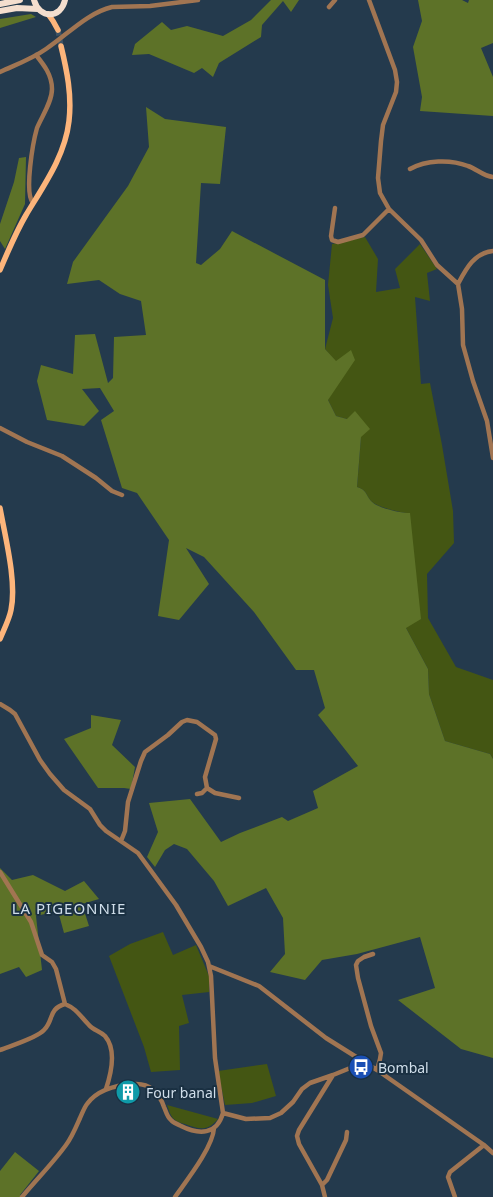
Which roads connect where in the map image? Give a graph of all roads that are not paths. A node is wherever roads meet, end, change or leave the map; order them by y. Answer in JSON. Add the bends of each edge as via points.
{"nodes":[{"id":1,"x":20,"y":0,"type":"edge"},
{"id":2,"x":34,"y":0,"type":"edge"},
{"id":3,"x":198,"y":0,"type":"edge"},
{"id":4,"x":336,"y":0,"type":"edge"},
{"id":5,"x":369,"y":0,"type":"edge"},
{"id":6,"x":67,"y":1,"type":"edge"},
{"id":7,"x":181,"y":1,"type":"edge"},
{"id":8,"x":0,"y":4,"type":"edge"},
{"id":9,"x":329,"y":7,"type":"dead end"},
{"id":10,"x":38,"y":10,"type":"junction"},
{"id":11,"x":0,"y":11,"type":"edge"},
{"id":12,"x":58,"y":12,"type":"junction"},
{"id":13,"x":48,"y":14,"type":"junction"},
{"id":14,"x":61,"y":46,"type":"tunnel mouth"},
{"id":15,"x":36,"y":55,"type":"junction"},
{"id":16,"x":0,"y":72,"type":"edge"},
{"id":17,"x":410,"y":169,"type":"dead end"},
{"id":18,"x":493,"y":177,"type":"edge"},
{"id":19,"x":33,"y":203,"type":"junction"},
{"id":20,"x":335,"y":208,"type":"dead end"},
{"id":21,"x":389,"y":209,"type":"junction"},
{"id":22,"x":493,"y":251,"type":"edge"},
{"id":23,"x":0,"y":270,"type":"edge"},
{"id":24,"x":458,"y":284,"type":"junction"},
{"id":25,"x":0,"y":428,"type":"edge"},
{"id":26,"x":493,"y":458,"type":"edge"},
{"id":27,"x":122,"y":495,"type":"dead end"},
{"id":28,"x":0,"y":508,"type":"edge"},
{"id":29,"x":0,"y":639,"type":"edge"},
{"id":30,"x":0,"y":704,"type":"edge"},
{"id":31,"x":208,"y":788,"type":"junction"},
{"id":32,"x":197,"y":794,"type":"dead end"},
{"id":33,"x":239,"y":798,"type":"dead end"},
{"id":34,"x":120,"y":841,"type":"junction"},
{"id":35,"x":0,"y":872,"type":"edge"},
{"id":36,"x":373,"y":954,"type":"dead end"},
{"id":37,"x":209,"y":966,"type":"junction"},
{"id":38,"x":65,"y":1004,"type":"junction"},
{"id":39,"x":0,"y":1050,"type":"edge"},
{"id":40,"x":363,"y":1061,"type":"junction"},
{"id":41,"x":377,"y":1070,"type":"junction"},
{"id":42,"x":333,"y":1075,"type":"junction"},
{"id":43,"x":315,"y":1081,"type":"junction"},
{"id":44,"x":325,"y":1086,"type":"junction"},
{"id":45,"x":106,"y":1090,"type":"junction"},
{"id":46,"x":223,"y":1112,"type":"junction"},
{"id":47,"x":214,"y":1128,"type":"junction"},
{"id":48,"x":347,"y":1132,"type":"dead end"},
{"id":49,"x":484,"y":1145,"type":"junction"},
{"id":50,"x":493,"y":1153,"type":"edge"},
{"id":51,"x":322,"y":1186,"type":"junction"},
{"id":52,"x":22,"y":1197,"type":"edge"},
{"id":53,"x":175,"y":1197,"type":"edge"},
{"id":54,"x":325,"y":1197,"type":"edge"},
{"id":55,"x":455,"y":1197,"type":"edge"}],
"edges":[{"from":1,"to":8,"type":"highway"},
{"from":2,"to":10,"type":"highway"},
{"from":3,"to":7,"type":"street"},
{"from":4,"to":9,"type":"street"},
{"from":5,"to":21,"type":"street","via":[[396,75],[396,92],[381,141],[378,178],[380,193]]},
{"from":6,"to":12,"type":"highway"},
{"from":7,"to":15,"type":"street","via":[[106,9]]},
{"from":10,"to":11,"type":"highway","via":[[17,8]]},
{"from":10,"to":13,"type":"highway"},
{"from":12,"to":13,"type":"highway"},
{"from":12,"to":13,"type":"main road","via":[[58,30]]},
{"from":14,"to":19,"type":"main road","via":[[70,89],[69,123],[59,157]]},
{"from":15,"to":16,"type":"street"},
{"from":15,"to":19,"type":"street","via":[[49,72],[52,91],[37,129],[29,171]]},
{"from":17,"to":18,"type":"street","via":[[445,161],[469,166]]},
{"from":19,"to":23,"type":"main road"},
{"from":20,"to":21,"type":"street","via":[[331,236],[338,242],[363,235]]},
{"from":21,"to":24,"type":"street","via":[[421,240],[437,265]]},
{"from":22,"to":24,"type":"street","via":[[479,255]]},
{"from":24,"to":26,"type":"street","via":[[462,344],[487,421]]},
{"from":25,"to":27,"type":"street","via":[[62,456]]},
{"from":28,"to":29,"type":"main road","via":[[13,595],[9,619]]},
{"from":30,"to":34,"type":"street","via":[[15,714],[40,760],[64,790],[90,809],[100,825]]},
{"from":31,"to":32,"type":"street"},
{"from":31,"to":33,"type":"street","via":[[215,793]]},
{"from":31,"to":34,"type":"street","via":[[205,776],[215,735],[197,722],[187,720],[145,752],[128,802],[126,831]]},
{"from":34,"to":37,"type":"street","via":[[138,853],[161,884],[194,934]]},
{"from":35,"to":38,"type":"street","via":[[31,922],[42,955],[56,969]]},
{"from":36,"to":41,"type":"street","via":[[364,956],[356,965],[381,1053]]},
{"from":37,"to":40,"type":"street","via":[[259,986],[314,1030]]},
{"from":37,"to":46,"type":"street","via":[[215,1058]]},
{"from":38,"to":39,"type":"street","via":[[53,1010],[44,1030]]},
{"from":38,"to":45,"type":"street","via":[[74,1008],[109,1042],[112,1064]]},
{"from":40,"to":41,"type":"street"},
{"from":40,"to":42,"type":"street"},
{"from":41,"to":49,"type":"street"},
{"from":42,"to":43,"type":"street"},
{"from":42,"to":44,"type":"street"},
{"from":43,"to":44,"type":"street"},
{"from":43,"to":46,"type":"street","via":[[302,1089],[281,1113],[270,1118],[246,1119]]},
{"from":44,"to":51,"type":"street","via":[[298,1136],[299,1144]]},
{"from":45,"to":47,"type":"street","via":[[147,1085],[162,1099],[171,1121],[199,1132]]},
{"from":45,"to":52,"type":"street","via":[[86,1105],[67,1144]]},
{"from":46,"to":47,"type":"street","via":[[221,1121]]},
{"from":47,"to":53,"type":"street","via":[[209,1147]]},
{"from":48,"to":51,"type":"street"},
{"from":49,"to":50,"type":"street"},
{"from":49,"to":55,"type":"street","via":[[450,1172],[448,1177]]},
{"from":51,"to":54,"type":"street"}]}
